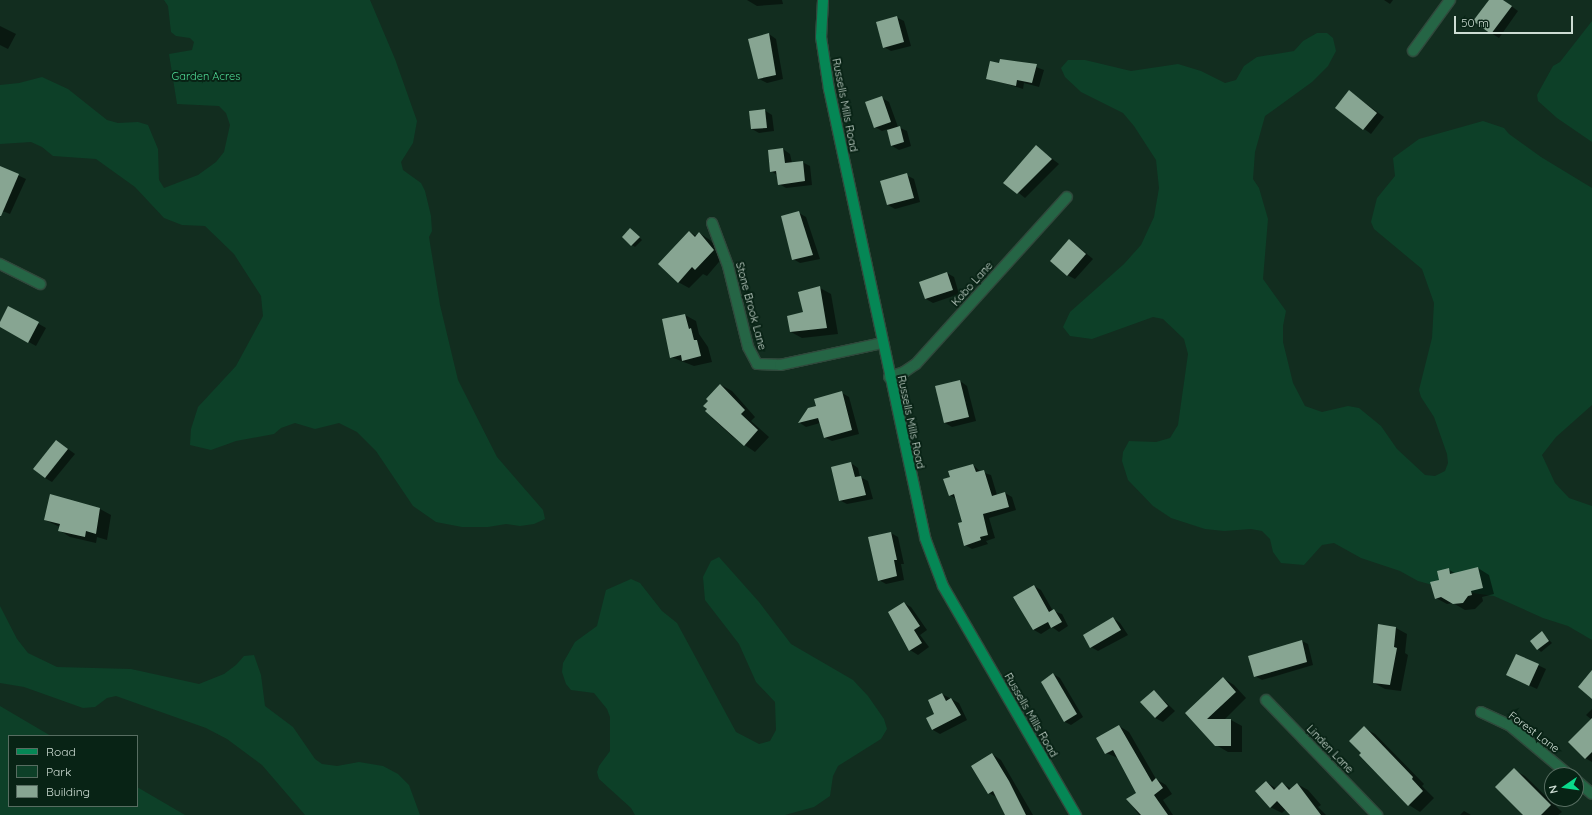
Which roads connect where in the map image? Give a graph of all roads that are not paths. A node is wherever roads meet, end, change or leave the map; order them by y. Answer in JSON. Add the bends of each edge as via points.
{"nodes":[{"id":1,"x":823,"y":0,"type":"edge"},
{"id":2,"x":1450,"y":0,"type":"edge"},
{"id":3,"x":1413,"y":51,"type":"dead end"},
{"id":4,"x":1067,"y":197,"type":"dead end"},
{"id":5,"x":712,"y":223,"type":"dead end"},
{"id":6,"x":0,"y":264,"type":"edge"},
{"id":7,"x":40,"y":284,"type":"dead end"},
{"id":8,"x":882,"y":343,"type":"junction"},
{"id":9,"x":889,"y":377,"type":"junction"},
{"id":10,"x":1266,"y":700,"type":"dead end"},
{"id":11,"x":1481,"y":712,"type":"dead end"},
{"id":12,"x":1560,"y":767,"type":"edge"},
{"id":13,"x":1584,"y":787,"type":"edge"},
{"id":14,"x":1592,"y":794,"type":"edge"},
{"id":15,"x":1076,"y":815,"type":"edge"},
{"id":16,"x":1377,"y":815,"type":"edge"}],
"edges":[{"from":1,"to":8,"type":"main road","name":"Russells Mills Road","via":[[821,37],[826,72]]},
{"from":2,"to":3,"type":"street"},
{"from":4,"to":9,"type":"street","name":"Kobo Lane","via":[[916,364],[904,372]]},
{"from":5,"to":8,"type":"street","name":"Stone Brook Lane","via":[[728,266],[748,347],[757,364],[780,365]]},
{"from":6,"to":7,"type":"street"},
{"from":8,"to":9,"type":"main road","name":"Russells Mills Road"},
{"from":9,"to":15,"type":"main road","name":"Russells Mills Road","via":[[921,520],[940,580]]},
{"from":10,"to":16,"type":"street","name":"Linden Lane"},
{"from":11,"to":12,"type":"street","name":"Forest Lane","via":[[1509,725]]},
{"from":13,"to":14,"type":"street"}]}
